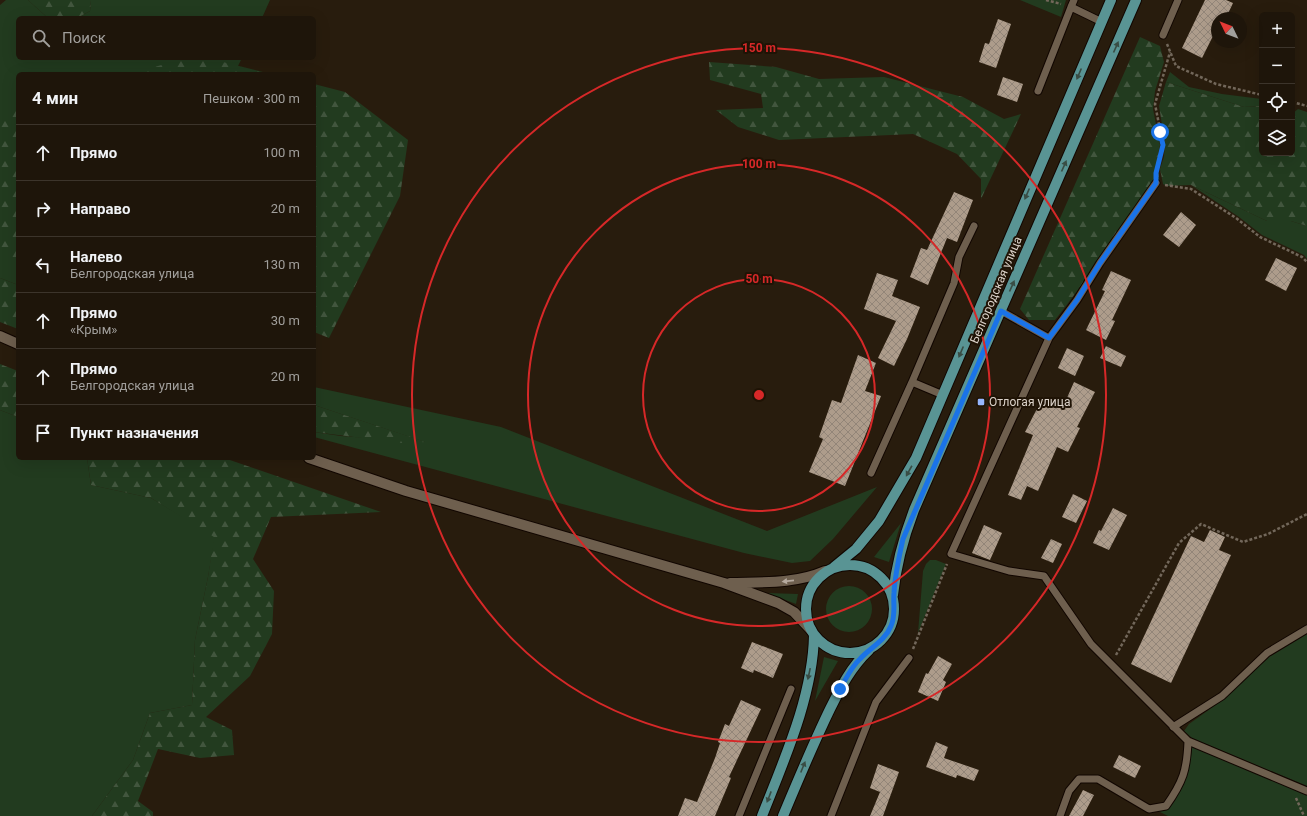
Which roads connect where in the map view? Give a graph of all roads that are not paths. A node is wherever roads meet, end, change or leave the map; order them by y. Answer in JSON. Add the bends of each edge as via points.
{"nodes":[{"id":1,"x":1112,"y":0,"type":"edge"},
{"id":2,"x":1136,"y":0,"type":"edge"},
{"id":3,"x":1178,"y":0,"type":"edge"},
{"id":4,"x":1072,"y":3,"type":"edge"},
{"id":5,"x":1102,"y":22,"type":"junction"},
{"id":6,"x":1163,"y":35,"type":"road end"},
{"id":7,"x":1038,"y":91,"type":"dead end"},
{"id":8,"x":1156,"y":183,"type":"road end"},
{"id":9,"x":974,"y":226,"type":"dead end"},
{"id":10,"x":1001,"y":311,"type":"junction"},
{"id":11,"x":0,"y":336,"type":"edge"},
{"id":12,"x":1049,"y":338,"type":"junction"},
{"id":13,"x":16,"y":343,"type":"edge"},
{"id":14,"x":912,"y":382,"type":"junction"},
{"id":15,"x":943,"y":395,"type":"junction"},
{"id":16,"x":314,"y":460,"type":"edge"},
{"id":17,"x":870,"y":473,"type":"dead end"},
{"id":18,"x":830,"y":569,"type":"junction"},
{"id":19,"x":724,"y":583,"type":"junction"},
{"id":20,"x":893,"y":595,"type":"junction"},
{"id":21,"x":1307,"y":629,"type":"edge"},
{"id":22,"x":812,"y":632,"type":"junction"},
{"id":23,"x":869,"y":650,"type":"junction"},
{"id":24,"x":910,"y":658,"type":"road end"},
{"id":25,"x":791,"y":689,"type":"dead end"},
{"id":26,"x":1173,"y":727,"type":"junction"},
{"id":27,"x":1188,"y":741,"type":"junction"},
{"id":28,"x":1307,"y":791,"type":"edge"},
{"id":29,"x":739,"y":816,"type":"edge"},
{"id":30,"x":762,"y":816,"type":"edge"},
{"id":31,"x":783,"y":816,"type":"edge"},
{"id":32,"x":830,"y":816,"type":"edge"},
{"id":33,"x":1060,"y":816,"type":"edge"}],
"edges":[{"from":1,"to":5,"type":"main road","name":"Белгородская улица"},
{"from":10,"to":2,"type":"main road","name":"Белгородская улица","one_way":true},
{"from":3,"to":6,"type":"lane"},
{"from":4,"to":5,"type":"lane"},
{"from":4,"to":7,"type":"lane"},
{"from":5,"to":15,"type":"main road","name":"Белгородская улица","one_way":true},
{"from":8,"to":12,"type":"lane"},
{"from":9,"to":14,"type":"lane","via":[[959,257],[954,283]]},
{"from":10,"to":12,"type":"lane"},
{"from":10,"to":20,"type":"main road","name":"Белгородская улица","via":[[903,539]]},
{"from":11,"to":13,"type":"main road"},
{"from":12,"to":26,"type":"lane","via":[[951,554],[1009,571],[1044,576],[1091,644]]},
{"from":14,"to":15,"type":"lane"},
{"from":14,"to":17,"type":"lane"},
{"from":15,"to":18,"type":"main road","name":"Белгородская улица","one_way":true,"via":[[916,458],[879,521],[856,549]]},
{"from":16,"to":19,"type":"main road","via":[[406,491]]},
{"from":18,"to":19,"type":"main road","one_way":true,"via":[[813,576],[784,581]]},
{"from":18,"to":20,"type":"main road","via":[[846,564],[867,568],[877,574]]},
{"from":18,"to":22,"type":"main road","via":[[818,578],[809,594],[806,606],[807,619]]},
{"from":19,"to":22,"type":"main road","via":[[778,603],[794,612]]},
{"from":20,"to":23,"type":"main road","via":[[895,611],[891,626],[883,639]]},
{"from":21,"to":26,"type":"lane","via":[[1267,653],[1222,696]]},
{"from":22,"to":23,"type":"main road","via":[[831,649],[844,653]]},
{"from":22,"to":30,"type":"main road","one_way":true,"via":[[812,660],[794,732]]},
{"from":31,"to":23,"type":"main road","one_way":true,"via":[[814,741],[840,689],[852,667]]},
{"from":24,"to":32,"type":"lane","via":[[876,702]]},
{"from":25,"to":29,"type":"lane"},
{"from":26,"to":27,"type":"lane"},
{"from":27,"to":28,"type":"lane"},
{"from":27,"to":33,"type":"lane","via":[[1187,762],[1180,786],[1166,806],[1149,809],[1098,779],[1079,779],[1070,791]]}]}
